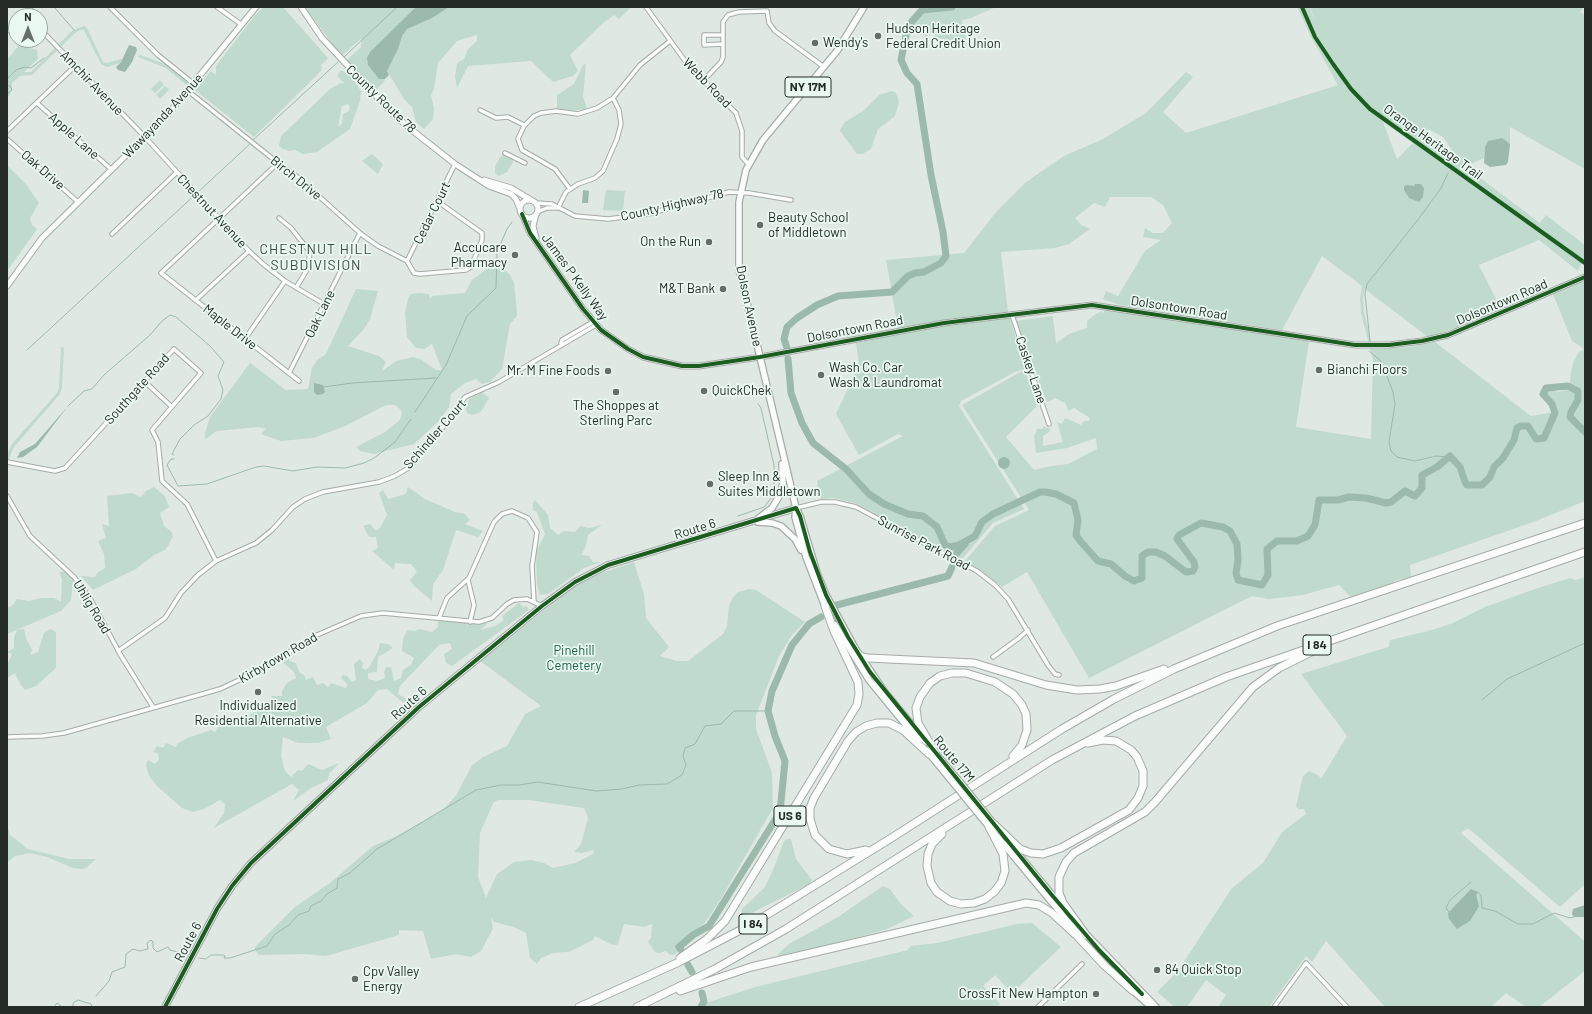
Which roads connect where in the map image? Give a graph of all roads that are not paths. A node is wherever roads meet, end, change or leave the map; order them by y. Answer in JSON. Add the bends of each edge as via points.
{"nodes":[{"id":1,"x":110,"y":7,"type":"edge"},
{"id":2,"x":217,"y":7,"type":"edge"},
{"id":3,"x":256,"y":7,"type":"edge"},
{"id":4,"x":301,"y":7,"type":"edge"},
{"id":5,"x":646,"y":7,"type":"edge"},
{"id":6,"x":864,"y":7,"type":"edge"},
{"id":7,"x":242,"y":25,"type":"junction"},
{"id":8,"x":722,"y":35,"type":"junction"},
{"id":9,"x":48,"y":37,"type":"edge"},
{"id":10,"x":670,"y":41,"type":"junction"},
{"id":11,"x":722,"y":44,"type":"junction"},
{"id":12,"x":75,"y":66,"type":"junction"},
{"id":13,"x":824,"y":67,"type":"junction"},
{"id":14,"x":703,"y":81,"type":"junction"},
{"id":15,"x":194,"y":84,"type":"junction"},
{"id":16,"x":188,"y":91,"type":"junction"},
{"id":17,"x":613,"y":98,"type":"junction"},
{"id":18,"x":37,"y":103,"type":"junction"},
{"id":19,"x":480,"y":110,"type":"dead end"},
{"id":20,"x":524,"y":125,"type":"junction"},
{"id":21,"x":7,"y":131,"type":"edge"},
{"id":22,"x":145,"y":137,"type":"junction"},
{"id":23,"x":7,"y":140,"type":"edge"},
{"id":24,"x":506,"y":153,"type":"dead end"},
{"id":25,"x":278,"y":163,"type":"junction"},
{"id":26,"x":526,"y":163,"type":"dead end"},
{"id":27,"x":456,"y":164,"type":"junction"},
{"id":28,"x":748,"y":165,"type":"junction"},
{"id":29,"x":112,"y":170,"type":"junction"},
{"id":30,"x":176,"y":173,"type":"junction"},
{"id":31,"x":476,"y":177,"type":"junction"},
{"id":32,"x":570,"y":189,"type":"junction"},
{"id":33,"x":741,"y":192,"type":"junction"},
{"id":34,"x":791,"y":200,"type":"dead end"},
{"id":35,"x":437,"y":201,"type":"junction"},
{"id":36,"x":78,"y":202,"type":"junction"},
{"id":37,"x":533,"y":202,"type":"junction"},
{"id":38,"x":558,"y":208,"type":"junction"},
{"id":39,"x":521,"y":212,"type":"junction"},
{"id":40,"x":537,"y":213,"type":"junction"},
{"id":41,"x":219,"y":218,"type":"junction"},
{"id":42,"x":279,"y":218,"type":"dead end"},
{"id":43,"x":360,"y":233,"type":"junction"},
{"id":44,"x":112,"y":234,"type":"dead end"},
{"id":45,"x":537,"y":241,"type":"junction"},
{"id":46,"x":249,"y":251,"type":"junction"},
{"id":47,"x":407,"y":261,"type":"junction"},
{"id":48,"x":1585,"y":278,"type":"edge"},
{"id":49,"x":285,"y":281,"type":"junction"},
{"id":50,"x":7,"y":286,"type":"edge"},
{"id":51,"x":296,"y":288,"type":"junction"},
{"id":52,"x":196,"y":300,"type":"junction"},
{"id":53,"x":324,"y":304,"type":"junction"},
{"id":54,"x":1012,"y":315,"type":"junction"},
{"id":55,"x":594,"y":324,"type":"junction"},
{"id":56,"x":245,"y":339,"type":"junction"},
{"id":57,"x":760,"y":357,"type":"junction"},
{"id":58,"x":289,"y":373,"type":"junction"},
{"id":59,"x":144,"y":381,"type":"junction"},
{"id":60,"x":299,"y":381,"type":"dead end"},
{"id":61,"x":172,"y":406,"type":"junction"},
{"id":62,"x":1050,"y":424,"type":"dead end"},
{"id":63,"x":782,"y":447,"type":"junction"},
{"id":64,"x":7,"y":462,"type":"edge"},
{"id":65,"x":7,"y":496,"type":"edge"},
{"id":66,"x":796,"y":508,"type":"junction"},
{"id":67,"x":752,"y":522,"type":"junction"},
{"id":68,"x":1585,"y":523,"type":"edge"},
{"id":69,"x":1585,"y":552,"type":"edge"},
{"id":70,"x":216,"y":561,"type":"junction"},
{"id":71,"x":808,"y":564,"type":"junction"},
{"id":72,"x":468,"y":580,"type":"junction"},
{"id":73,"x":534,"y":602,"type":"junction"},
{"id":74,"x":542,"y":606,"type":"junction"},
{"id":75,"x":825,"y":606,"type":"junction"},
{"id":76,"x":438,"y":618,"type":"junction"},
{"id":77,"x":470,"y":622,"type":"junction"},
{"id":78,"x":1028,"y":630,"type":"junction"},
{"id":79,"x":1360,"y":630,"type":"junction"},
{"id":80,"x":118,"y":651,"type":"junction"},
{"id":81,"x":1212,"y":652,"type":"junction"},
{"id":82,"x":858,"y":654,"type":"junction"},
{"id":83,"x":992,"y":657,"type":"dead end"},
{"id":84,"x":1058,"y":675,"type":"dead end"},
{"id":85,"x":153,"y":707,"type":"junction"},
{"id":86,"x":7,"y":737,"type":"edge"},
{"id":87,"x":932,"y":753,"type":"junction"},
{"id":88,"x":1057,"y":757,"type":"junction"},
{"id":89,"x":994,"y":772,"type":"junction"},
{"id":90,"x":965,"y":815,"type":"junction"},
{"id":91,"x":992,"y":826,"type":"junction"},
{"id":92,"x":893,"y":837,"type":"junction"},
{"id":93,"x":1086,"y":935,"type":"junction"},
{"id":94,"x":1082,"y":964,"type":"dead end"},
{"id":95,"x":633,"y":984,"type":"junction"},
{"id":96,"x":1133,"y":991,"type":"junction"},
{"id":97,"x":640,"y":1006,"type":"edge"},
{"id":98,"x":1149,"y":1006,"type":"edge"},
{"id":99,"x":165,"y":1007,"type":"edge"},
{"id":100,"x":579,"y":1007,"type":"edge"},
{"id":101,"x":1038,"y":1007,"type":"edge"},
{"id":102,"x":1156,"y":1007,"type":"edge"},
{"id":103,"x":1274,"y":1007,"type":"edge"},
{"id":104,"x":1347,"y":1007,"type":"edge"}],
"edges":[{"from":1,"to":15,"type":"street","via":[[176,71]]},
{"from":2,"to":7,"type":"street"},
{"from":3,"to":7,"type":"street","name":"Wawayanda Avenue"},
{"from":4,"to":27,"type":"street","name":"County Route 78","via":[[322,38],[382,103],[413,132]]},
{"from":5,"to":10,"type":"street","name":"Webb Road"},
{"from":6,"to":13,"type":"main road","name":"Dolson Avenue","number":"NY 17M","via":[[846,38]]},
{"from":7,"to":15,"type":"street","name":"Wawayanda Avenue"},
{"from":8,"to":11,"type":"street"},
{"from":8,"to":11,"type":"street","via":[[704,35],[704,45]]},
{"from":8,"to":13,"type":"street","via":[[723,22],[728,15],[767,11],[769,23],[774,31]]},
{"from":9,"to":12,"type":"street","name":"Amchir Avenue"},
{"from":10,"to":14,"type":"street","name":"Webb Road"},
{"from":10,"to":17,"type":"street","via":[[640,65]]},
{"from":11,"to":14,"type":"street","via":[[721,62]]},
{"from":12,"to":18,"type":"street"},
{"from":12,"to":22,"type":"street","name":"Amchir Avenue"},
{"from":13,"to":28,"type":"main road","name":"Dolson Avenue","number":"NY 17M","via":[[763,140]]},
{"from":14,"to":28,"type":"street","name":"Webb Road","via":[[736,113],[742,131],[742,157]]},
{"from":15,"to":16,"type":"street","name":"Wawayanda Avenue"},
{"from":16,"to":22,"type":"street","name":"Wawayanda Avenue"},
{"from":16,"to":25,"type":"street","name":"Birch Drive"},
{"from":17,"to":20,"type":"street","via":[[597,108],[578,114],[556,111],[541,113]]},
{"from":17,"to":32,"type":"street","via":[[619,110],[621,124],[603,171],[595,178]]},
{"from":18,"to":21,"type":"street"},
{"from":18,"to":29,"type":"street","name":"Apple Lane"},
{"from":19,"to":20,"type":"street","via":[[496,118],[508,117]]},
{"from":20,"to":32,"type":"street","via":[[518,139],[522,150],[555,169]]},
{"from":22,"to":29,"type":"street","name":"Wawayanda Avenue"},
{"from":22,"to":30,"type":"street","name":"Chestnut Avenue"},
{"from":23,"to":36,"type":"street","name":"Oak Drive"},
{"from":24,"to":26,"type":"street"},
{"from":25,"to":41,"type":"street"},
{"from":25,"to":43,"type":"street","name":"Birch Drive"},
{"from":27,"to":31,"type":"street","name":"County Route 78"},
{"from":27,"to":35,"type":"street","name":"Cedar Court"},
{"from":28,"to":33,"type":"main road","name":"Dolson Avenue","number":"NY 17M"},
{"from":29,"to":36,"type":"street","name":"Wawayanda Avenue"},
{"from":30,"to":41,"type":"street","name":"Chestnut Avenue"},
{"from":30,"to":44,"type":"street"},
{"from":31,"to":37,"type":"street","name":"County Route 78","via":[[511,188]]},
{"from":31,"to":39,"type":"street","name":"County Route 78","via":[[495,189],[511,194]]},
{"from":32,"to":38,"type":"street","via":[[560,200]]},
{"from":33,"to":34,"type":"street","name":"County Highway 78"},
{"from":33,"to":38,"type":"street","name":"County Highway 78","via":[[728,192],[648,214],[615,219],[575,216]]},
{"from":33,"to":57,"type":"main road","name":"Dolson Avenue","number":"NY 17M","via":[[740,269]]},
{"from":35,"to":47,"type":"street","name":"Cedar Court"},
{"from":35,"to":47,"type":"street","name":"Birch Drive","via":[[482,234],[472,267],[466,270],[420,274],[414,273]]},
{"from":36,"to":50,"type":"street","name":"Wawayanda Avenue","via":[[33,249]]},
{"from":37,"to":38,"type":"street","name":"County Highway 78","via":[[548,203]]},
{"from":37,"to":39,"type":"street","via":[[523,202]]},
{"from":37,"to":40,"type":"street","name":"James P Kelly Way"},
{"from":38,"to":40,"type":"street","via":[[547,208]]},
{"from":39,"to":40,"type":"street","via":[[529,218]]},
{"from":39,"to":45,"type":"street","name":"James P Kelly Way","via":[[530,233]]},
{"from":40,"to":45,"type":"street","name":"James P Kelly Way","via":[[533,229]]},
{"from":41,"to":46,"type":"street","name":"Chestnut Avenue"},
{"from":41,"to":52,"type":"street","name":"Maple Drive","via":[[161,273]]},
{"from":42,"to":51,"type":"street","via":[[291,228],[310,252],[308,268]]},
{"from":43,"to":47,"type":"street","name":"Birch Drive"},
{"from":43,"to":53,"type":"street","name":"Oak Lane"},
{"from":45,"to":55,"type":"street","name":"James P Kelly Way"},
{"from":46,"to":49,"type":"street","name":"Chestnut Avenue"},
{"from":46,"to":52,"type":"street"},
{"from":48,"to":54,"type":"street","name":"Dolsontown Road","via":[[1448,335],[1389,345],[1356,344],[1099,305]]},
{"from":49,"to":51,"type":"street","name":"Chestnut Avenue"},
{"from":49,"to":56,"type":"street"},
{"from":51,"to":53,"type":"street","name":"Chestnut Avenue"},
{"from":52,"to":56,"type":"street","name":"Maple Drive"},
{"from":53,"to":58,"type":"street","name":"Oak Lane"},
{"from":54,"to":57,"type":"street","name":"Dolsontown Road","via":[[922,327]]},
{"from":54,"to":62,"type":"street","name":"Caskey Lane"},
{"from":55,"to":57,"type":"street","name":"James P Kelly Way","via":[[628,349],[659,362],[699,366]]},
{"from":55,"to":70,"type":"street","name":"Schindler Court","via":[[562,340],[499,382],[465,397],[420,455],[400,473],[379,482],[323,492],[305,499],[293,507],[256,543]]},
{"from":56,"to":58,"type":"street","name":"Maple Drive"},
{"from":57,"to":63,"type":"main road","number":"NY 17M"},
{"from":58,"to":60,"type":"street","name":"Maple Drive"},
{"from":59,"to":61,"type":"street"},
{"from":59,"to":61,"type":"street","name":"Southgate Road","via":[[174,349],[201,373]]},
{"from":59,"to":64,"type":"street","name":"Southgate Road","via":[[65,468],[55,471]]},
{"from":61,"to":70,"type":"street","name":"Southgate Road","via":[[152,430],[158,442],[162,481],[187,504]]},
{"from":63,"to":66,"type":"main road","number":"NY 17M"},
{"from":63,"to":67,"type":"main road","via":[[783,478],[780,495],[768,512]]},
{"from":65,"to":80,"type":"street","name":"Uhlig Road","via":[[30,536],[79,582]]},
{"from":66,"to":67,"type":"main road","number":"US 6"},
{"from":66,"to":71,"type":"main road","name":"Route 17M","number":"US 6","via":[[797,524]]},
{"from":66,"to":78,"type":"street","name":"Sunrise Park Road","via":[[821,502],[856,507],[982,574],[1003,592]]},
{"from":66,"to":82,"type":"main road","name":"Route 17M","number":"US 6","via":[[826,595]]},
{"from":67,"to":71,"type":"main road","number":"US 6","via":[[782,526],[795,539]]},
{"from":67,"to":74,"type":"main road","name":"Route 6","number":"US 6","via":[[599,568]]},
{"from":68,"to":81,"type":"highway","number":"I 84","via":[[1277,626]]},
{"from":69,"to":79,"type":"highway","number":"I 84"},
{"from":70,"to":80,"type":"street","name":"Schindler Court","via":[[189,584],[165,618]]},
{"from":71,"to":75,"type":"main road","name":"Route 17M","number":"US 6"},
{"from":72,"to":73,"type":"street","via":[[496,519],[506,512],[517,512],[528,518],[537,532],[532,566]]},
{"from":72,"to":76,"type":"street","via":[[444,601]]},
{"from":72,"to":77,"type":"street","via":[[474,605]]},
{"from":73,"to":74,"type":"street","name":"Kirbytown Road"},
{"from":73,"to":77,"type":"street","name":"Kirbytown Road","via":[[523,598],[514,600],[488,620]]},
{"from":74,"to":99,"type":"main road","name":"Route 6","number":"US 6","via":[[415,711],[251,863],[217,909]]},
{"from":75,"to":87,"type":"main road","name":"Route 17M","number":"US 6","via":[[861,669]]},
{"from":75,"to":95,"type":"highway","number":"US 6","via":[[858,682],[860,694],[855,710],[720,927],[690,952]]},
{"from":76,"to":77,"type":"street","name":"Kirbytown Road"},
{"from":76,"to":85,"type":"street","name":"Kirbytown Road","via":[[377,613],[350,619],[311,638],[236,682]]},
{"from":78,"to":83,"type":"street"},
{"from":78,"to":84,"type":"street","name":"Sunrise Park Road","via":[[1048,665]]},
{"from":79,"to":88,"type":"highway","number":"I 84","via":[[1182,694],[1104,731]]},
{"from":79,"to":93,"type":"highway","via":[[1345,639],[1294,659],[1258,682],[1152,805],[1134,819],[1069,858],[1061,872],[1059,894]]},
{"from":80,"to":85,"type":"street","name":"Uhlig Road"},
{"from":81,"to":82,"type":"highway","via":[[1122,684],[1100,689],[1077,690],[1046,685],[974,663],[868,658]]},
{"from":81,"to":89,"type":"highway","number":"I 84","via":[[1114,699]]},
{"from":82,"to":87,"type":"main road","name":"Route 17M","number":"US 6"},
{"from":85,"to":86,"type":"street","name":"Kirbytown Road","via":[[64,733]]},
{"from":87,"to":89,"type":"highway","via":[[917,719],[917,702],[922,692],[930,683],[946,674],[981,676],[1013,694],[1022,705],[1027,719],[1027,730],[1022,745],[1014,756]]},
{"from":87,"to":91,"type":"main road","name":"Route 17M","number":"US 6","bridge":true},
{"from":87,"to":92,"type":"highway","via":[[899,727],[883,723],[866,726],[848,741],[814,798],[810,813],[813,830],[824,845],[834,852],[858,853]]},
{"from":88,"to":90,"type":"highway","number":"I 84"},
{"from":88,"to":91,"type":"highway","via":[[1096,741],[1110,740],[1122,744],[1135,754],[1141,765],[1144,778],[1140,796],[1124,813],[1049,853],[1037,854],[1020,849]]},
{"from":89,"to":92,"type":"highway","number":"I 84"},
{"from":90,"to":91,"type":"highway","via":[[936,839],[928,854],[927,866],[931,883],[941,895],[950,900],[968,904],[980,901],[990,896],[1001,882],[1005,860]]},
{"from":90,"to":97,"type":"highway","number":"I 84","via":[[786,929],[715,969]]},
{"from":91,"to":93,"type":"main road","name":"Route 17M","number":"US 6"},
{"from":91,"to":96,"type":"main road","name":"Route 17M","number":"US 6","via":[[1079,934]]},
{"from":92,"to":95,"type":"highway","number":"I 84","via":[[752,924]]},
{"from":93,"to":102,"type":"main road","name":"Route 17M","number":"US 6"},
{"from":94,"to":101,"type":"street"},
{"from":95,"to":100,"type":"highway","number":"I 84"},
{"from":96,"to":97,"type":"highway","via":[[1052,913],[1039,905],[1026,903],[751,967]]},
{"from":96,"to":98,"type":"main road","name":"Route 17M","number":"US 6"},
{"from":103,"to":104,"type":"street","via":[[1306,963]]}]}
